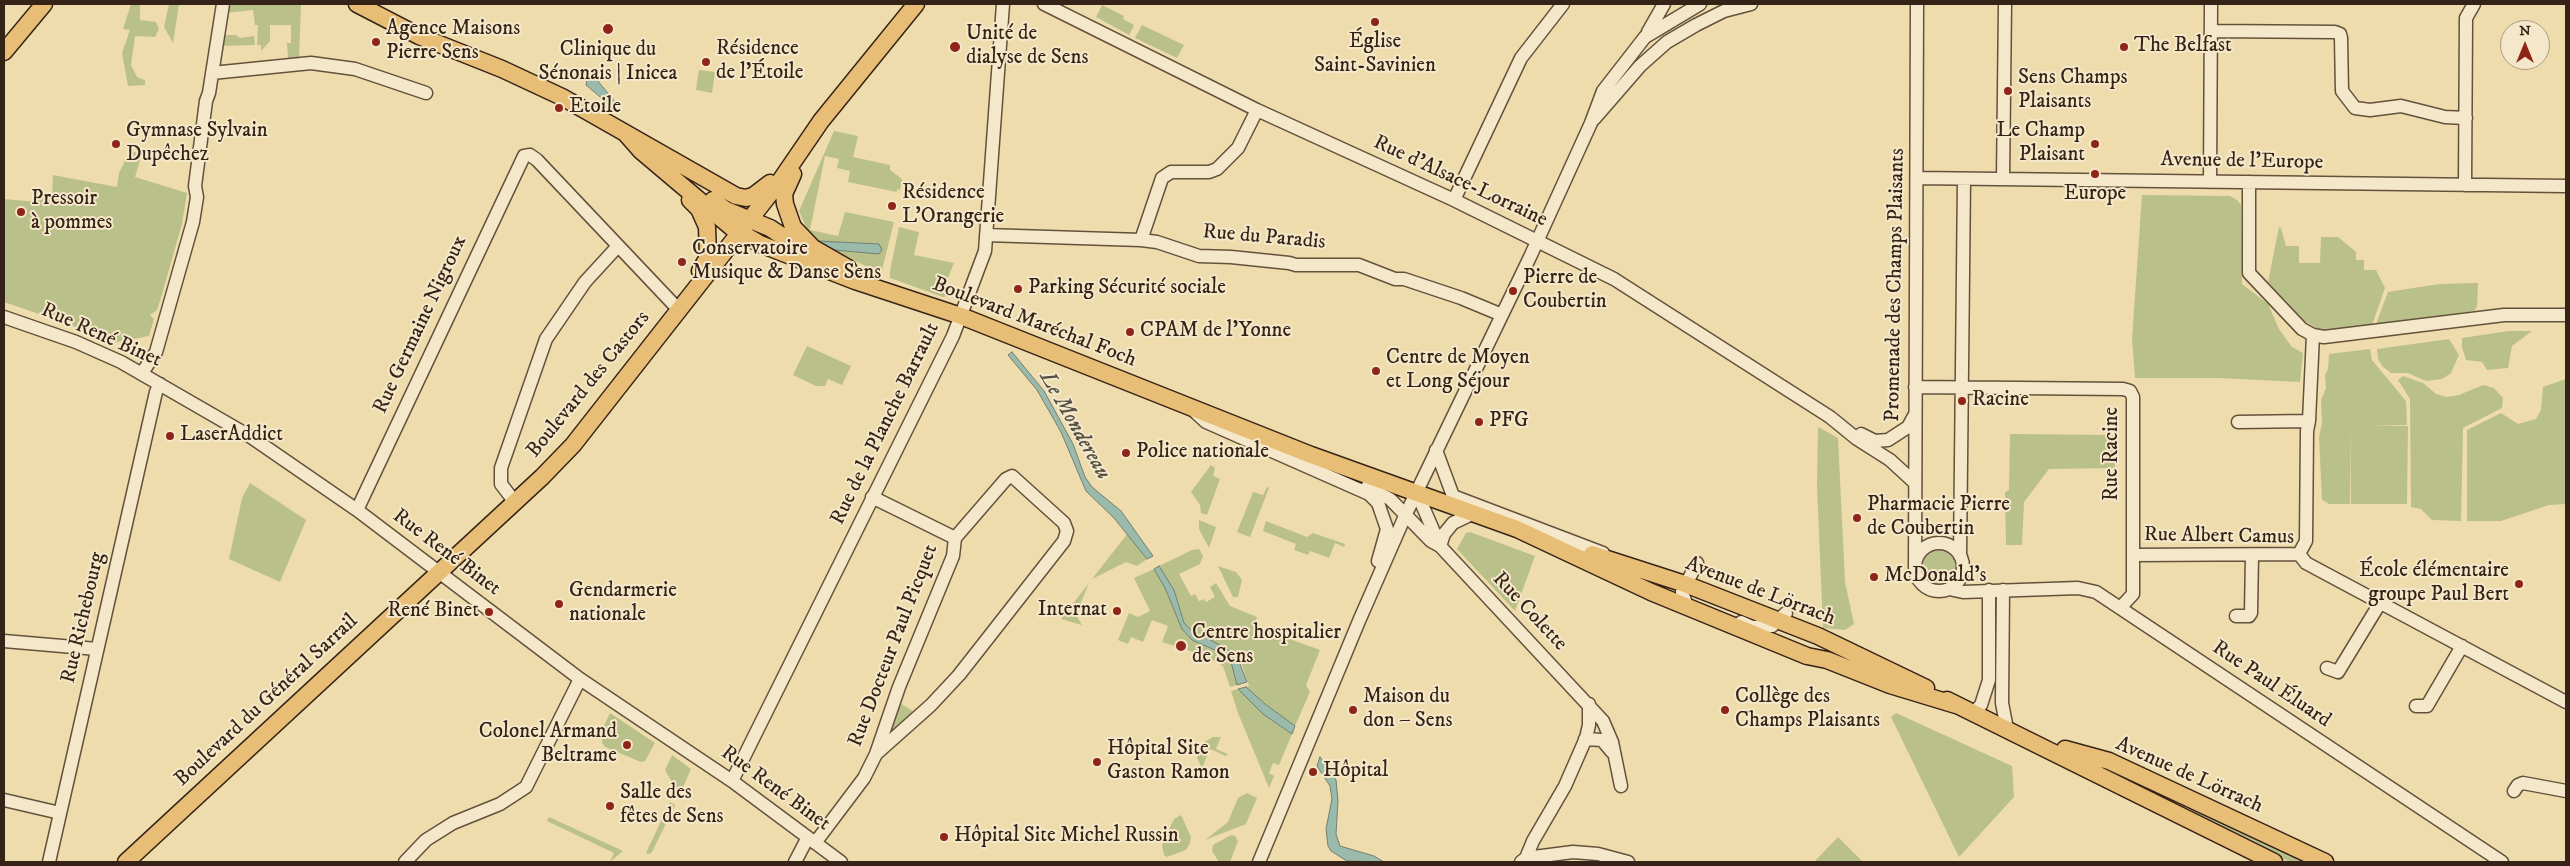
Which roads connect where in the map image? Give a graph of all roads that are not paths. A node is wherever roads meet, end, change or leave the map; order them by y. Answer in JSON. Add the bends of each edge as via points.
{"nodes":[{"id":1,"x":44,"y":4,"type":"edge"},
{"id":2,"x":223,"y":4,"type":"edge"},
{"id":3,"x":357,"y":4,"type":"edge"},
{"id":4,"x":916,"y":4,"type":"edge"},
{"id":5,"x":1003,"y":4,"type":"edge"},
{"id":6,"x":1044,"y":4,"type":"edge"},
{"id":7,"x":1563,"y":4,"type":"edge"},
{"id":8,"x":1664,"y":4,"type":"edge"},
{"id":9,"x":1700,"y":4,"type":"edge"},
{"id":10,"x":1751,"y":4,"type":"edge"},
{"id":11,"x":1917,"y":4,"type":"edge"},
{"id":12,"x":2005,"y":4,"type":"edge"},
{"id":13,"x":2211,"y":4,"type":"edge"},
{"id":14,"x":2474,"y":4,"type":"edge"},
{"id":15,"x":1721,"y":6,"type":"edge"},
{"id":16,"x":2213,"y":30,"type":"junction"},
{"id":17,"x":1645,"y":37,"type":"junction"},
{"id":18,"x":4,"y":52,"type":"edge"},
{"id":19,"x":212,"y":73,"type":"junction"},
{"id":20,"x":426,"y":93,"type":"dead end"},
{"id":21,"x":1257,"y":110,"type":"junction"},
{"id":22,"x":2466,"y":118,"type":"junction"},
{"id":23,"x":821,"y":121,"type":"junction"},
{"id":24,"x":1591,"y":123,"type":"junction"},
{"id":25,"x":626,"y":134,"type":"junction"},
{"id":26,"x":656,"y":164,"type":"junction"},
{"id":27,"x":1917,"y":178,"type":"junction"},
{"id":28,"x":1964,"y":179,"type":"junction"},
{"id":29,"x":2003,"y":179,"type":"junction"},
{"id":30,"x":2210,"y":182,"type":"junction"},
{"id":31,"x":2249,"y":182,"type":"junction"},
{"id":32,"x":2465,"y":184,"type":"junction"},
{"id":33,"x":2566,"y":186,"type":"edge"},
{"id":34,"x":736,"y":196,"type":"junction"},
{"id":35,"x":1454,"y":200,"type":"junction"},
{"id":36,"x":747,"y":221,"type":"junction"},
{"id":37,"x":986,"y":235,"type":"junction"},
{"id":38,"x":1141,"y":240,"type":"junction"},
{"id":39,"x":1538,"y":240,"type":"junction"},
{"id":40,"x":618,"y":246,"type":"junction"},
{"id":41,"x":863,"y":284,"type":"junction"},
{"id":42,"x":915,"y":301,"type":"junction"},
{"id":43,"x":676,"y":306,"type":"junction"},
{"id":44,"x":1502,"y":315,"type":"junction"},
{"id":45,"x":2566,"y":315,"type":"edge"},
{"id":46,"x":4,"y":316,"type":"edge"},
{"id":47,"x":962,"y":316,"type":"junction"},
{"id":48,"x":2313,"y":335,"type":"junction"},
{"id":49,"x":142,"y":373,"type":"junction"},
{"id":50,"x":160,"y":384,"type":"junction"},
{"id":51,"x":1915,"y":387,"type":"junction"},
{"id":52,"x":1962,"y":388,"type":"junction"},
{"id":53,"x":1188,"y":405,"type":"junction"},
{"id":54,"x":1914,"y":416,"type":"junction"},
{"id":55,"x":2309,"y":421,"type":"junction"},
{"id":56,"x":2238,"y":422,"type":"dead end"},
{"id":57,"x":1843,"y":426,"type":"junction"},
{"id":58,"x":1436,"y":450,"type":"junction"},
{"id":59,"x":1311,"y":455,"type":"junction"},
{"id":60,"x":1914,"y":482,"type":"junction"},
{"id":61,"x":1417,"y":493,"type":"junction"},
{"id":62,"x":872,"y":497,"type":"junction"},
{"id":63,"x":514,"y":501,"type":"junction"},
{"id":64,"x":357,"y":510,"type":"junction"},
{"id":65,"x":1474,"y":512,"type":"junction"},
{"id":66,"x":1405,"y":516,"type":"junction"},
{"id":67,"x":955,"y":538,"type":"junction"},
{"id":68,"x":1541,"y":538,"type":"junction"},
{"id":69,"x":1440,"y":546,"type":"junction"},
{"id":70,"x":2252,"y":554,"type":"junction"},
{"id":71,"x":2299,"y":554,"type":"junction"},
{"id":72,"x":2133,"y":555,"type":"junction"},
{"id":73,"x":1960,"y":556,"type":"junction"},
{"id":74,"x":1697,"y":563,"type":"dead end"},
{"id":75,"x":1915,"y":567,"type":"junction"},
{"id":76,"x":438,"y":573,"type":"junction"},
{"id":77,"x":1962,"y":574,"type":"junction"},
{"id":78,"x":1685,"y":584,"type":"junction"},
{"id":79,"x":1949,"y":589,"type":"junction"},
{"id":80,"x":1989,"y":590,"type":"junction"},
{"id":81,"x":2003,"y":590,"type":"junction"},
{"id":82,"x":2380,"y":603,"type":"junction"},
{"id":83,"x":1689,"y":607,"type":"junction"},
{"id":84,"x":2120,"y":608,"type":"junction"},
{"id":85,"x":2236,"y":616,"type":"dead end"},
{"id":86,"x":1782,"y":617,"type":"junction"},
{"id":87,"x":1359,"y":621,"type":"junction"},
{"id":88,"x":4,"y":641,"type":"edge"},
{"id":89,"x":2462,"y":646,"type":"junction"},
{"id":90,"x":97,"y":649,"type":"junction"},
{"id":91,"x":2327,"y":668,"type":"dead end"},
{"id":92,"x":580,"y":679,"type":"junction"},
{"id":93,"x":2566,"y":702,"type":"edge"},
{"id":94,"x":1589,"y":704,"type":"junction"},
{"id":95,"x":1956,"y":705,"type":"junction"},
{"id":96,"x":2416,"y":706,"type":"dead end"},
{"id":97,"x":1972,"y":714,"type":"junction"},
{"id":98,"x":2007,"y":729,"type":"junction"},
{"id":99,"x":1586,"y":739,"type":"junction"},
{"id":100,"x":2031,"y":740,"type":"junction"},
{"id":101,"x":876,"y":754,"type":"junction"},
{"id":102,"x":1614,"y":754,"type":"junction"},
{"id":103,"x":732,"y":781,"type":"junction"},
{"id":104,"x":1621,"y":786,"type":"dead end"},
{"id":105,"x":2514,"y":791,"type":"dead end"},
{"id":106,"x":2566,"y":791,"type":"edge"},
{"id":107,"x":4,"y":800,"type":"edge"},
{"id":108,"x":60,"y":813,"type":"junction"},
{"id":109,"x":811,"y":841,"type":"junction"},
{"id":110,"x":1523,"y":860,"type":"edge"},
{"id":111,"x":49,"y":862,"type":"edge"},
{"id":112,"x":126,"y":862,"type":"edge"},
{"id":113,"x":405,"y":862,"type":"edge"},
{"id":114,"x":795,"y":862,"type":"edge"},
{"id":115,"x":841,"y":862,"type":"edge"},
{"id":116,"x":1260,"y":862,"type":"edge"},
{"id":117,"x":1628,"y":862,"type":"edge"},
{"id":118,"x":2274,"y":862,"type":"edge"},
{"id":119,"x":2325,"y":862,"type":"edge"},
{"id":120,"x":2502,"y":862,"type":"edge"}],
"edges":[{"from":1,"to":18,"type":"main road"},
{"from":2,"to":19,"type":"street"},
{"from":3,"to":25,"type":"main road","name":"Boulevard Maréchal Foch","via":[[419,36],[545,88]]},
{"from":4,"to":23,"type":"main road"},
{"from":5,"to":37,"type":"street","name":"Rue de la Planche Barrault"},
{"from":6,"to":21,"type":"street","name":"Rue d'Alsace-Lorraine"},
{"from":7,"to":35,"type":"street","via":[[1521,58]]},
{"from":8,"to":17,"type":"street"},
{"from":9,"to":17,"type":"street"},
{"from":10,"to":15,"type":"street"},
{"from":11,"to":27,"type":"street","name":"Promenade des Champs Plaisants"},
{"from":12,"to":29,"type":"street"},
{"from":13,"to":16,"type":"street"},
{"from":14,"to":22,"type":"street","via":[[2466,18]]},
{"from":15,"to":24,"type":"street","via":[[1653,53]]},
{"from":16,"to":22,"type":"street","via":[[2340,34],[2342,91],[2355,108],[2370,110],[2400,106],[2445,117]]},
{"from":16,"to":30,"type":"street"},
{"from":17,"to":24,"type":"street","via":[[1603,91]]},
{"from":19,"to":20,"type":"street","via":[[311,63],[356,69]]},
{"from":19,"to":49,"type":"street","via":[[197,169],[193,222],[156,352]]},
{"from":21,"to":35,"type":"street","name":"Rue d'Alsace-Lorraine"},
{"from":21,"to":38,"type":"street","via":[[1238,148],[1217,168],[1209,172],[1175,171],[1162,178]]},
{"from":22,"to":32,"type":"street"},
{"from":23,"to":34,"type":"main road","via":[[761,192],[746,198]]},
{"from":23,"to":36,"type":"main road","name":"Boulevard des Castors","via":[[777,185]]},
{"from":23,"to":42,"type":"main road","via":[[784,194],[793,228],[804,241],[830,260]]},
{"from":24,"to":39,"type":"street"},
{"from":25,"to":26,"type":"main road","name":"Boulevard Maréchal Foch"},
{"from":25,"to":34,"type":"main road","name":"Boulevard Maréchal Foch"},
{"from":25,"to":36,"type":"main road","via":[[726,210]]},
{"from":26,"to":36,"type":"main road","name":"Boulevard Maréchal Foch"},
{"from":26,"to":43,"type":"main road","via":[[699,209],[707,227],[708,257]]},
{"from":27,"to":28,"type":"street","name":"Avenue de l'Europe"},
{"from":27,"to":51,"type":"street","name":"Promenade des Champs Plaisants"},
{"from":28,"to":29,"type":"street","name":"Avenue de l'Europe"},
{"from":28,"to":52,"type":"street"},
{"from":29,"to":30,"type":"street","name":"Avenue de l'Europe"},
{"from":30,"to":31,"type":"street","name":"Avenue de l'Europe"},
{"from":31,"to":32,"type":"street","name":"Avenue de l'Europe"},
{"from":31,"to":48,"type":"street","via":[[2249,273],[2302,329]]},
{"from":32,"to":33,"type":"street","name":"Avenue de l'Europe"},
{"from":34,"to":36,"type":"main road","name":"Boulevard Maréchal Foch"},
{"from":35,"to":39,"type":"street","name":"Rue d'Alsace-Lorraine"},
{"from":36,"to":41,"type":"main road","name":"Boulevard Maréchal Foch"},
{"from":36,"to":41,"type":"main road","name":"Boulevard Maréchal Foch","via":[[760,244]]},
{"from":36,"to":43,"type":"main road","name":"Boulevard des Castors"},
{"from":37,"to":38,"type":"street","name":"Rue du Paradis"},
{"from":37,"to":47,"type":"street","name":"Rue de la Planche Barrault","via":[[985,251]]},
{"from":38,"to":44,"type":"street","name":"Rue du Paradis","via":[[1199,256],[1296,266],[1359,265],[1461,298]]},
{"from":39,"to":44,"type":"street"},
{"from":39,"to":57,"type":"street","name":"Rue d'Alsace-Lorraine","via":[[1614,279]]},
{"from":40,"to":43,"type":"street"},
{"from":40,"to":63,"type":"street","via":[[585,282],[546,339],[500,474],[501,484]]},
{"from":40,"to":64,"type":"street","name":"Rue Germaine Nigroux","via":[[537,160],[530,155],[522,158]]},
{"from":41,"to":42,"type":"main road","name":"Boulevard Maréchal Foch"},
{"from":42,"to":47,"type":"main road","name":"Boulevard Maréchal Foch"},
{"from":43,"to":63,"type":"main road","name":"Boulevard des Castors","via":[[573,445]]},
{"from":44,"to":58,"type":"street"},
{"from":45,"to":48,"type":"street","via":[[2487,317],[2324,337]]},
{"from":46,"to":49,"type":"street","name":"Rue René Binet","via":[[76,342]]},
{"from":47,"to":53,"type":"main road","name":"Boulevard Maréchal Foch"},
{"from":47,"to":62,"type":"street","name":"Rue de la Planche Barrault"},
{"from":48,"to":55,"type":"street"},
{"from":49,"to":50,"type":"street","name":"Rue René Binet"},
{"from":50,"to":64,"type":"street","name":"Rue René Binet","via":[[251,437]]},
{"from":50,"to":90,"type":"street","name":"Rue Richebourg"},
{"from":51,"to":52,"type":"street","name":"Rue Racine"},
{"from":51,"to":54,"type":"street","name":"Promenade des Champs Plaisants"},
{"from":52,"to":72,"type":"street","name":"Rue Racine","via":[[2130,391],[2133,397]]},
{"from":52,"to":73,"type":"street"},
{"from":53,"to":59,"type":"main road","name":"Boulevard Maréchal Foch"},
{"from":53,"to":87,"type":"street","name":"Boulevard Maréchal Foch","via":[[1206,422],[1369,494],[1382,512],[1387,535]]},
{"from":54,"to":57,"type":"street","name":"Rue d'Alsace-Lorraine","via":[[1908,427],[1888,440],[1875,441]]},
{"from":54,"to":60,"type":"street","name":"Promenade des Champs Plaisants"},
{"from":55,"to":56,"type":"street"},
{"from":55,"to":71,"type":"street","via":[[2306,541]]},
{"from":57,"to":60,"type":"street","name":"Rue d'Alsace-Lorraine"},
{"from":58,"to":61,"type":"street"},
{"from":58,"to":78,"type":"street","via":[[1453,496]]},
{"from":59,"to":61,"type":"main road","name":"Boulevard Maréchal Foch"},
{"from":59,"to":66,"type":"street","name":"Boulevard Maréchal Foch","via":[[1325,469],[1380,492]]},
{"from":60,"to":75,"type":"street","name":"Promenade des Champs Plaisants"},
{"from":61,"to":65,"type":"main road","name":"Avenue de Lörrach"},
{"from":61,"to":66,"type":"street"},
{"from":61,"to":69,"type":"street","name":"Rue Colette"},
{"from":62,"to":67,"type":"street","name":"Rue Docteur Paul Picquet"},
{"from":62,"to":103,"type":"street","name":"Rue de la Planche Barrault"},
{"from":63,"to":76,"type":"main road","name":"Boulevard des Castors"},
{"from":64,"to":76,"type":"street","name":"Rue René Binet"},
{"from":65,"to":68,"type":"main road","name":"Avenue de Lörrach"},
{"from":65,"to":69,"type":"street","via":[[1453,523]]},
{"from":66,"to":69,"type":"street","name":"Rue Colette"},
{"from":66,"to":87,"type":"street"},
{"from":67,"to":101,"type":"street","name":"Rue Docteur Paul Picquet","via":[[948,571]]},
{"from":67,"to":101,"type":"street","via":[[1012,476],[1064,523],[1067,531],[1064,541],[959,675]]},
{"from":68,"to":78,"type":"main road","name":"Avenue de Lörrach"},
{"from":68,"to":83,"type":"main road","name":"Avenue de Lörrach"},
{"from":69,"to":94,"type":"street","name":"Rue Colette"},
{"from":70,"to":71,"type":"street","name":"Rue Albert Camus"},
{"from":70,"to":72,"type":"street","name":"Rue Albert Camus"},
{"from":70,"to":85,"type":"street","via":[[2252,613]]},
{"from":71,"to":82,"type":"street","name":"Rue Albert Camus","via":[[2306,563]]},
{"from":72,"to":84,"type":"street","name":"Rue Racine","via":[[2133,594]]},
{"from":73,"to":75,"type":"street","via":[[1949,546],[1933,544],[1920,552]]},
{"from":73,"to":77,"type":"street"},
{"from":74,"to":78,"type":"street"},
{"from":75,"to":79,"type":"street","via":[[1924,586],[1937,591]]},
{"from":76,"to":92,"type":"street","name":"Rue René Binet"},
{"from":76,"to":112,"type":"main road","name":"Boulevard du Général Sarrail"},
{"from":77,"to":79,"type":"street"},
{"from":77,"to":80,"type":"street","via":[[1971,585]]},
{"from":78,"to":83,"type":"street","via":[[1682,595]]},
{"from":78,"to":86,"type":"main road","name":"Avenue de Lörrach"},
{"from":79,"to":80,"type":"street","via":[[1963,592]]},
{"from":80,"to":81,"type":"street"},
{"from":80,"to":97,"type":"street","via":[[1989,680],[1981,705]]},
{"from":81,"to":84,"type":"street","name":"Rue Paul Éluard","via":[[2078,588],[2096,592]]},
{"from":81,"to":98,"type":"street","via":[[2002,702]]},
{"from":82,"to":89,"type":"street","name":"Rue Albert Camus"},
{"from":82,"to":91,"type":"street","via":[[2338,672]]},
{"from":83,"to":86,"type":"street","via":[[1718,612],[1752,627],[1772,626]]},
{"from":83,"to":95,"type":"main road","name":"Avenue de Lörrach","via":[[1806,656],[1827,660],[1890,685]]},
{"from":84,"to":120,"type":"street","name":"Rue Paul Éluard"},
{"from":86,"to":95,"type":"main road","name":"Avenue de Lörrach"},
{"from":87,"to":116,"type":"street"},
{"from":88,"to":90,"type":"street"},
{"from":89,"to":93,"type":"street","name":"Rue Albert Camus"},
{"from":89,"to":96,"type":"street","via":[[2427,706]]},
{"from":90,"to":108,"type":"street","name":"Rue Richebourg"},
{"from":92,"to":103,"type":"street","name":"Rue René Binet"},
{"from":92,"to":113,"type":"street","via":[[526,786],[500,804],[453,823],[426,840]]},
{"from":94,"to":99,"type":"street","via":[[1590,725]]},
{"from":94,"to":102,"type":"street","name":"Rue Colette","via":[[1603,721]]},
{"from":95,"to":97,"type":"main road","name":"Avenue de Lörrach"},
{"from":97,"to":98,"type":"main road","name":"Avenue de Lörrach"},
{"from":98,"to":100,"type":"main road","name":"Avenue de Lörrach"},
{"from":99,"to":102,"type":"street","via":[[1602,740]]},
{"from":99,"to":110,"type":"street","via":[[1565,786]]},
{"from":100,"to":118,"type":"main road","name":"Avenue de Lörrach"},
{"from":100,"to":119,"type":"main road","name":"Avenue de Lörrach","via":[[2109,761]]},
{"from":101,"to":109,"type":"street","name":"Rue Docteur Paul Picquet","via":[[864,778]]},
{"from":102,"to":104,"type":"street","name":"Rue Colette"},
{"from":103,"to":109,"type":"street","name":"Rue René Binet"},
{"from":105,"to":106,"type":"street","via":[[2523,783]]},
{"from":107,"to":108,"type":"street"},
{"from":108,"to":111,"type":"street","name":"Rue Richebourg"},
{"from":109,"to":114,"type":"street","name":"Rue Docteur Paul Picquet"},
{"from":109,"to":115,"type":"street","name":"Rue René Binet"},
{"from":110,"to":117,"type":"street","via":[[1572,852],[1598,854]]}]}
